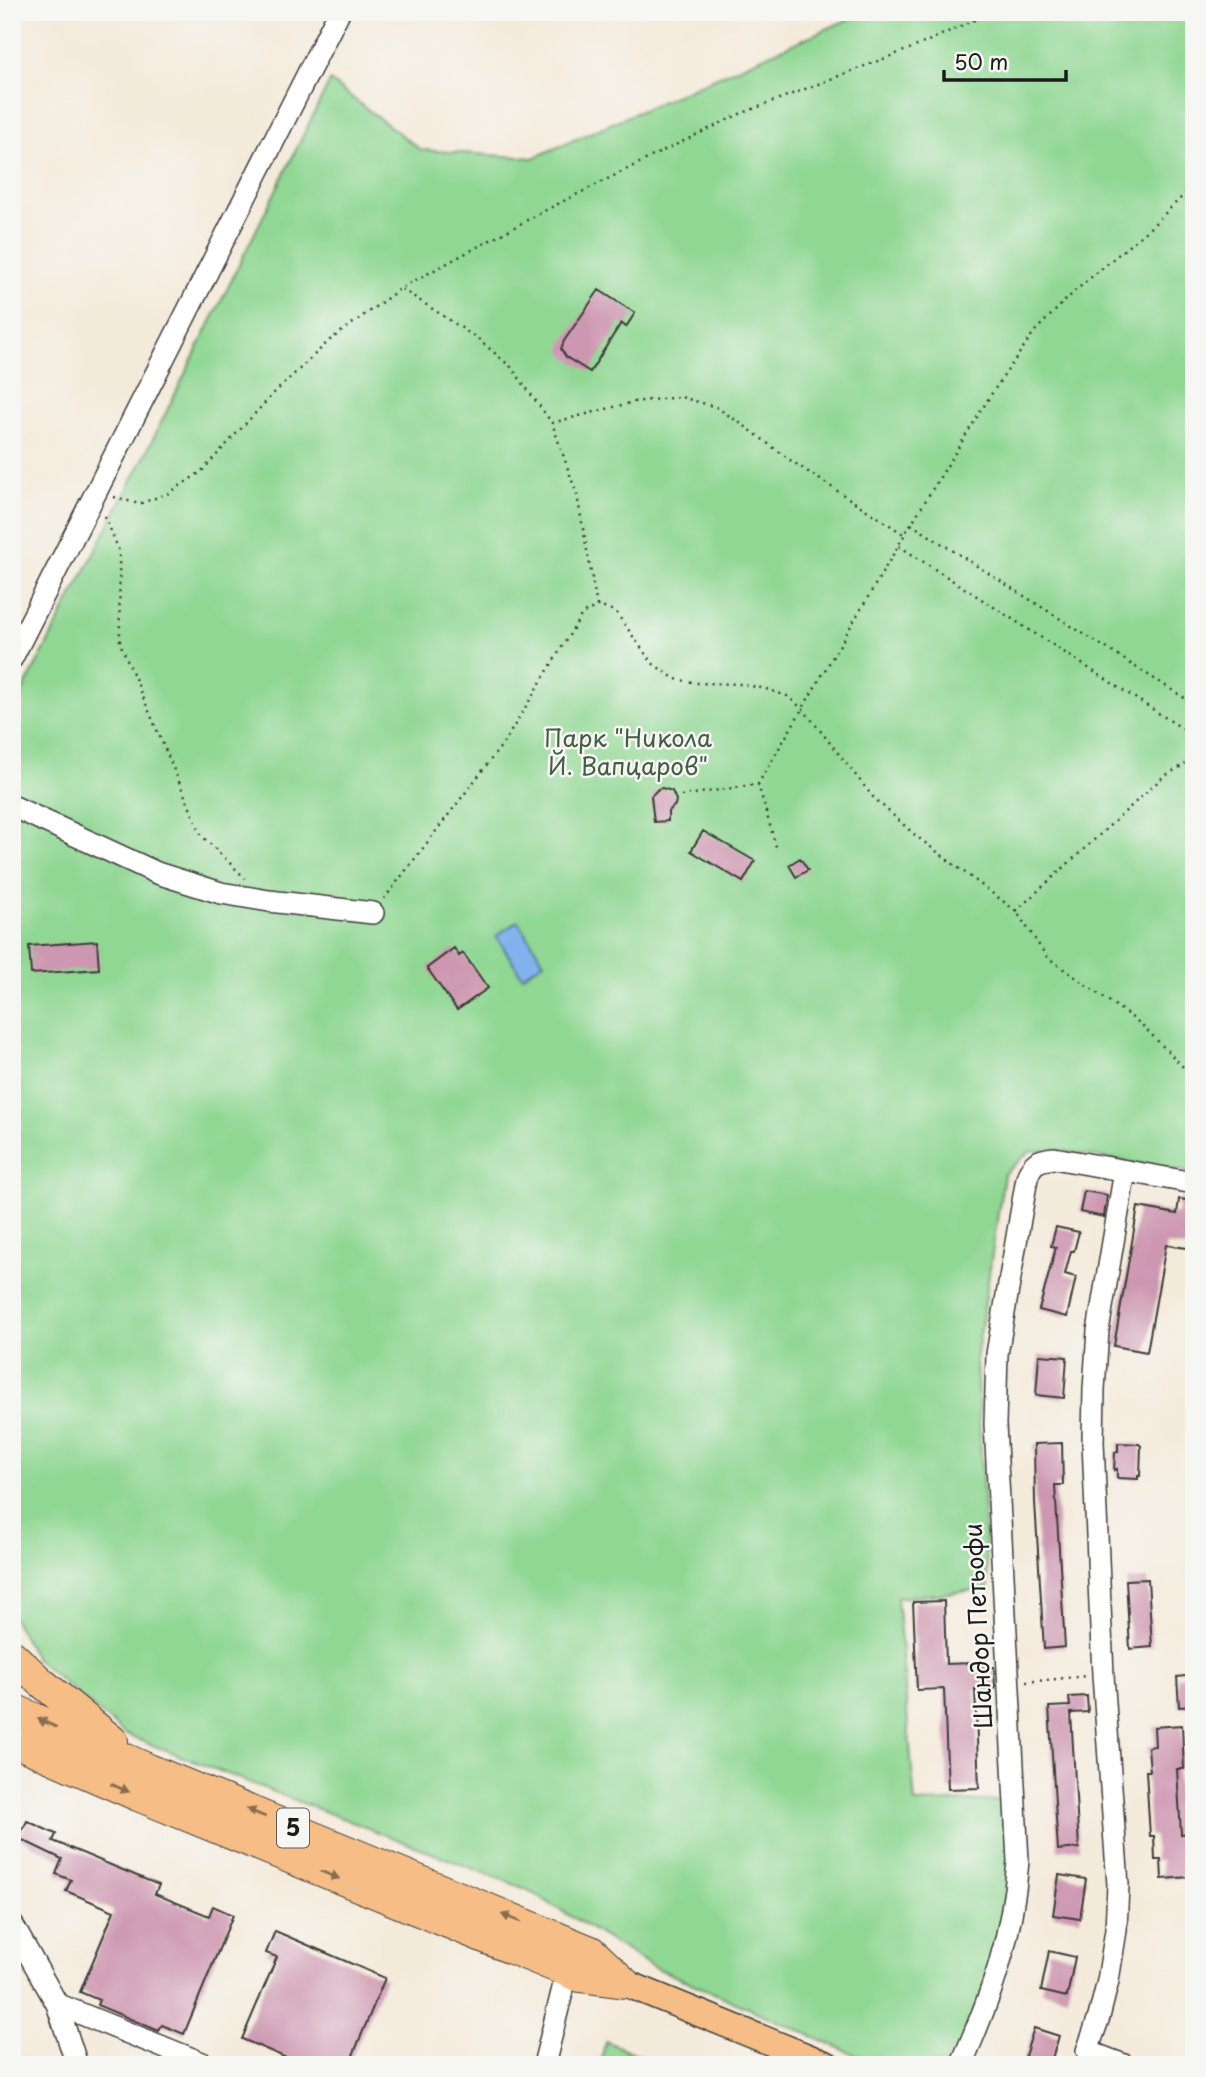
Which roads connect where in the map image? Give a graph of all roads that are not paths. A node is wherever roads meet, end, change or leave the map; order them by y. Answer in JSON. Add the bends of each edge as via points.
{"nodes":[{"id":1,"x":339,"y":12,"type":"edge"},
{"id":2,"x":12,"y":658,"type":"edge"},
{"id":3,"x":12,"y":806,"type":"edge"},
{"id":4,"x":373,"y":913,"type":"road end"},
{"id":5,"x":1125,"y":1171,"type":"junction"},
{"id":6,"x":1194,"y":1183,"type":"edge"},
{"id":7,"x":12,"y":1655,"type":"edge"},
{"id":8,"x":12,"y":1708,"type":"edge"},
{"id":9,"x":12,"y":1741,"type":"edge"},
{"id":10,"x":149,"y":1769,"type":"junction"},
{"id":11,"x":12,"y":1924,"type":"edge"},
{"id":12,"x":570,"y":1958,"type":"junction"},
{"id":13,"x":625,"y":1983,"type":"joint"},
{"id":14,"x":58,"y":2004,"type":"junction"},
{"id":15,"x":77,"y":2065,"type":"edge"},
{"id":16,"x":207,"y":2065,"type":"edge"},
{"id":17,"x":544,"y":2065,"type":"edge"},
{"id":18,"x":827,"y":2065,"type":"edge"},
{"id":19,"x":961,"y":2065,"type":"edge"},
{"id":20,"x":1124,"y":2065,"type":"edge"}],
"edges":[{"from":1,"to":2,"type":"street"},
{"from":3,"to":4,"type":"street","via":[[157,873],[221,893]]},
{"from":5,"to":6,"type":"street"},
{"from":5,"to":19,"type":"street","name":"Шандор Петьофи","via":[[1054,1158],[1041,1159],[1030,1167],[1027,1178],[997,1354],[995,1424],[1018,1861],[1007,1942]]},
{"from":5,"to":20,"type":"street","via":[[1098,1331],[1093,1442],[1118,1885],[1108,1981],[1087,2051]]},
{"from":7,"to":10,"type":"highway"},
{"from":10,"to":8,"type":"highway","number":"5","one_way":true},
{"from":9,"to":12,"type":"highway","number":"5","one_way":true,"via":[[138,1796]]},
{"from":12,"to":10,"type":"highway","number":"5","one_way":true},
{"from":11,"to":14,"type":"street"},
{"from":12,"to":13,"type":"highway","number":"5","via":[[591,1951]]},
{"from":12,"to":17,"type":"street"},
{"from":13,"to":18,"type":"main road","number":"5"},
{"from":14,"to":15,"type":"street"},
{"from":14,"to":16,"type":"street"}]}
